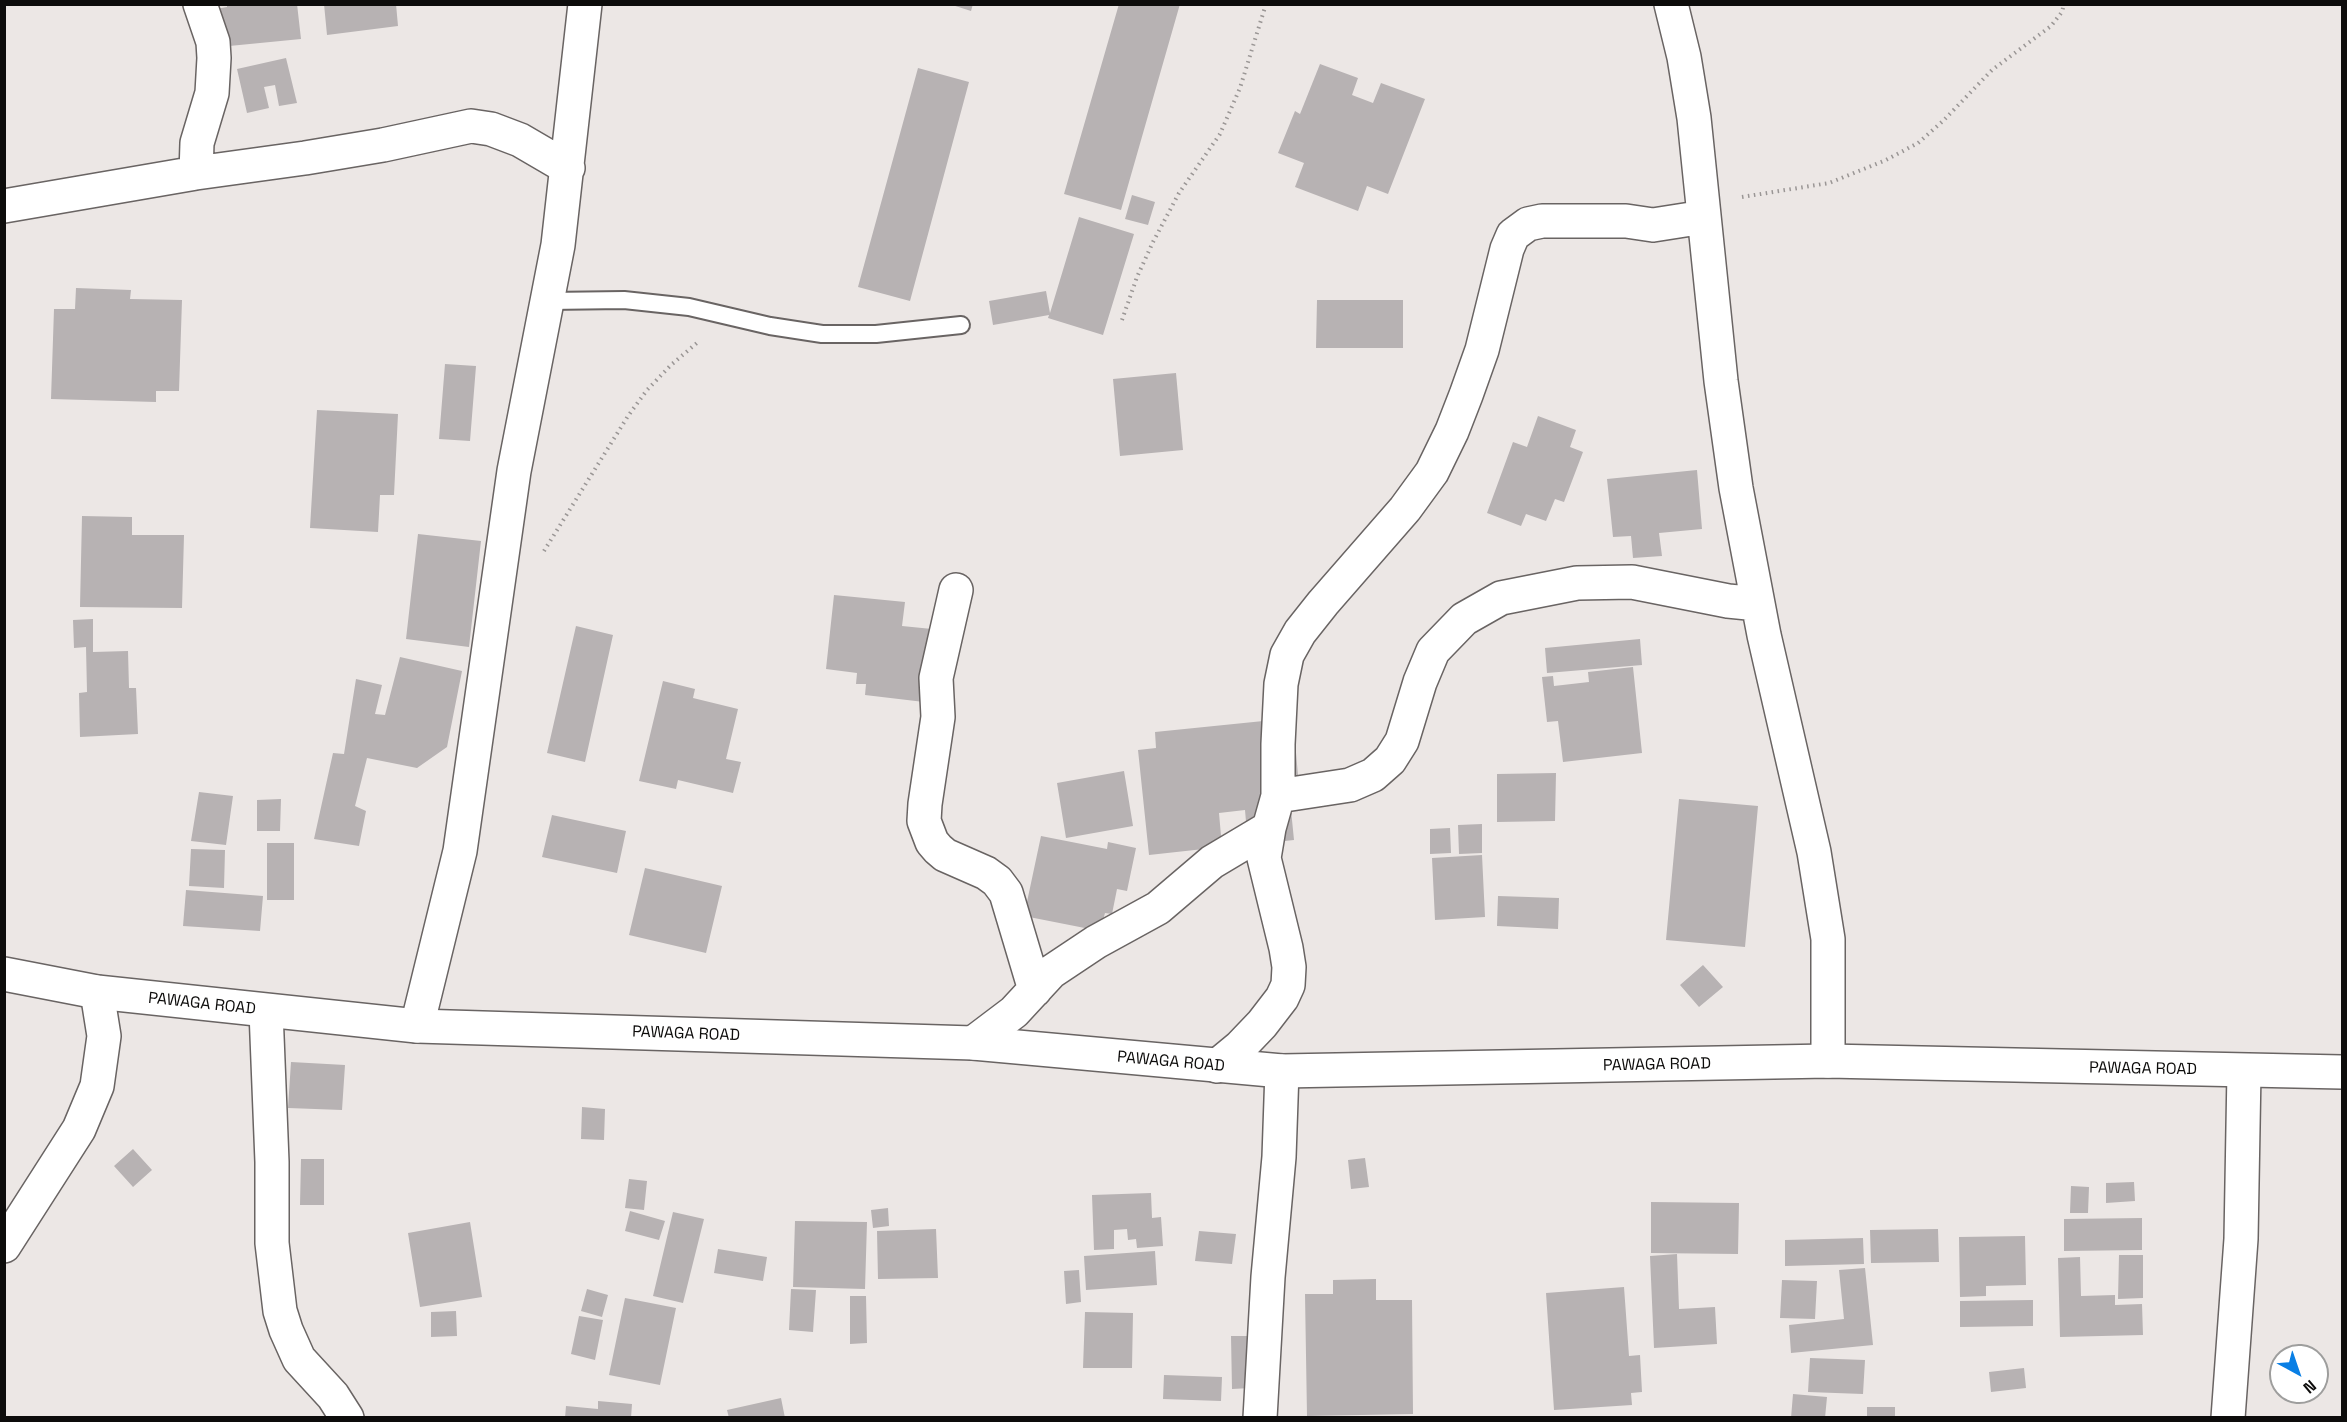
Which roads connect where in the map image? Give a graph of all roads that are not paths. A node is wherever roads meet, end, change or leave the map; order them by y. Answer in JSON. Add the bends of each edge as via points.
{"nodes":[{"id":1,"x":200,"y":4,"type":"edge"},
{"id":2,"x":585,"y":4,"type":"edge"},
{"id":3,"x":1671,"y":4,"type":"edge"},
{"id":4,"x":568,"y":168,"type":"junction"},
{"id":5,"x":196,"y":173,"type":"junction"},
{"id":6,"x":4,"y":206,"type":"edge"},
{"id":7,"x":1703,"y":206,"type":"junction"},
{"id":8,"x":548,"y":301,"type":"junction"},
{"id":9,"x":961,"y":325,"type":"dead end"},
{"id":10,"x":956,"y":590,"type":"dead end"},
{"id":11,"x":1758,"y":604,"type":"junction"},
{"id":12,"x":1278,"y":796,"type":"junction"},
{"id":13,"x":1269,"y":828,"type":"junction"},
{"id":14,"x":4,"y":974,"type":"edge"},
{"id":15,"x":1035,"y":990,"type":"junction"},
{"id":16,"x":97,"y":992,"type":"junction"},
{"id":17,"x":266,"y":1011,"type":"junction"},
{"id":18,"x":417,"y":1026,"type":"junction"},
{"id":19,"x":973,"y":1043,"type":"junction"},
{"id":20,"x":1828,"y":1061,"type":"junction"},
{"id":21,"x":1217,"y":1066,"type":"junction"},
{"id":22,"x":1282,"y":1071,"type":"junction"},
{"id":23,"x":2244,"y":1071,"type":"junction"},
{"id":24,"x":2343,"y":1072,"type":"edge"},
{"id":25,"x":4,"y":1246,"type":"edge"},
{"id":26,"x":347,"y":1418,"type":"edge"},
{"id":27,"x":1260,"y":1418,"type":"edge"},
{"id":28,"x":2228,"y":1418,"type":"edge"}],
"edges":[{"from":1,"to":5,"type":"street","via":[[213,42],[214,66],[212,93],[196,143]]},
{"from":2,"to":4,"type":"street"},
{"from":3,"to":7,"type":"street","via":[[1694,118]]},
{"from":4,"to":5,"type":"street","via":[[520,140],[471,126],[327,154]]},
{"from":4,"to":8,"type":"street"},
{"from":5,"to":6,"type":"street"},
{"from":7,"to":11,"type":"street","via":[[1721,381]]},
{"from":7,"to":12,"type":"street","via":[[1653,225],[1626,221],[1542,221],[1528,224],[1513,235],[1472,377],[1432,472],[1300,632],[1287,655],[1281,684]]},
{"from":8,"to":9,"type":"lane","via":[[624,300],[689,307],[822,334],[876,334]]},
{"from":8,"to":18,"type":"street","via":[[514,471],[460,851]]},
{"from":10,"to":15,"type":"street","via":[[936,678],[938,717],[924,821],[938,849],[986,873],[1006,893]]},
{"from":11,"to":12,"type":"street","via":[[1632,582],[1577,583],[1501,598],[1464,619],[1433,651],[1402,741],[1390,760],[1373,775],[1350,785]]},
{"from":11,"to":20,"type":"street","via":[[1816,863],[1828,939]]},
{"from":12,"to":13,"type":"street"},
{"from":13,"to":15,"type":"street","via":[[1212,862],[1158,908],[1051,972]]},
{"from":13,"to":21,"type":"street","via":[[1264,858],[1286,948],[1288,985],[1262,1024]]},
{"from":14,"to":16,"type":"street","name":"PAWAGA ROAD"},
{"from":15,"to":19,"type":"street","via":[[1014,1012]]},
{"from":16,"to":17,"type":"street","name":"PAWAGA ROAD"},
{"from":16,"to":25,"type":"street","via":[[104,1036],[97,1086],[79,1129]]},
{"from":17,"to":18,"type":"street","name":"PAWAGA ROAD"},
{"from":17,"to":26,"type":"street","via":[[272,1243],[280,1311],[299,1359],[333,1396]]},
{"from":18,"to":19,"type":"street","name":"PAWAGA ROAD"},
{"from":19,"to":21,"type":"street","name":"PAWAGA ROAD"},
{"from":20,"to":22,"type":"street","name":"PAWAGA ROAD"},
{"from":20,"to":23,"type":"street","name":"PAWAGA ROAD"},
{"from":21,"to":22,"type":"street","name":"PAWAGA ROAD"},
{"from":22,"to":27,"type":"street"},
{"from":23,"to":24,"type":"street","name":"PAWAGA ROAD"},
{"from":23,"to":28,"type":"street","via":[[2241,1239]]}]}
